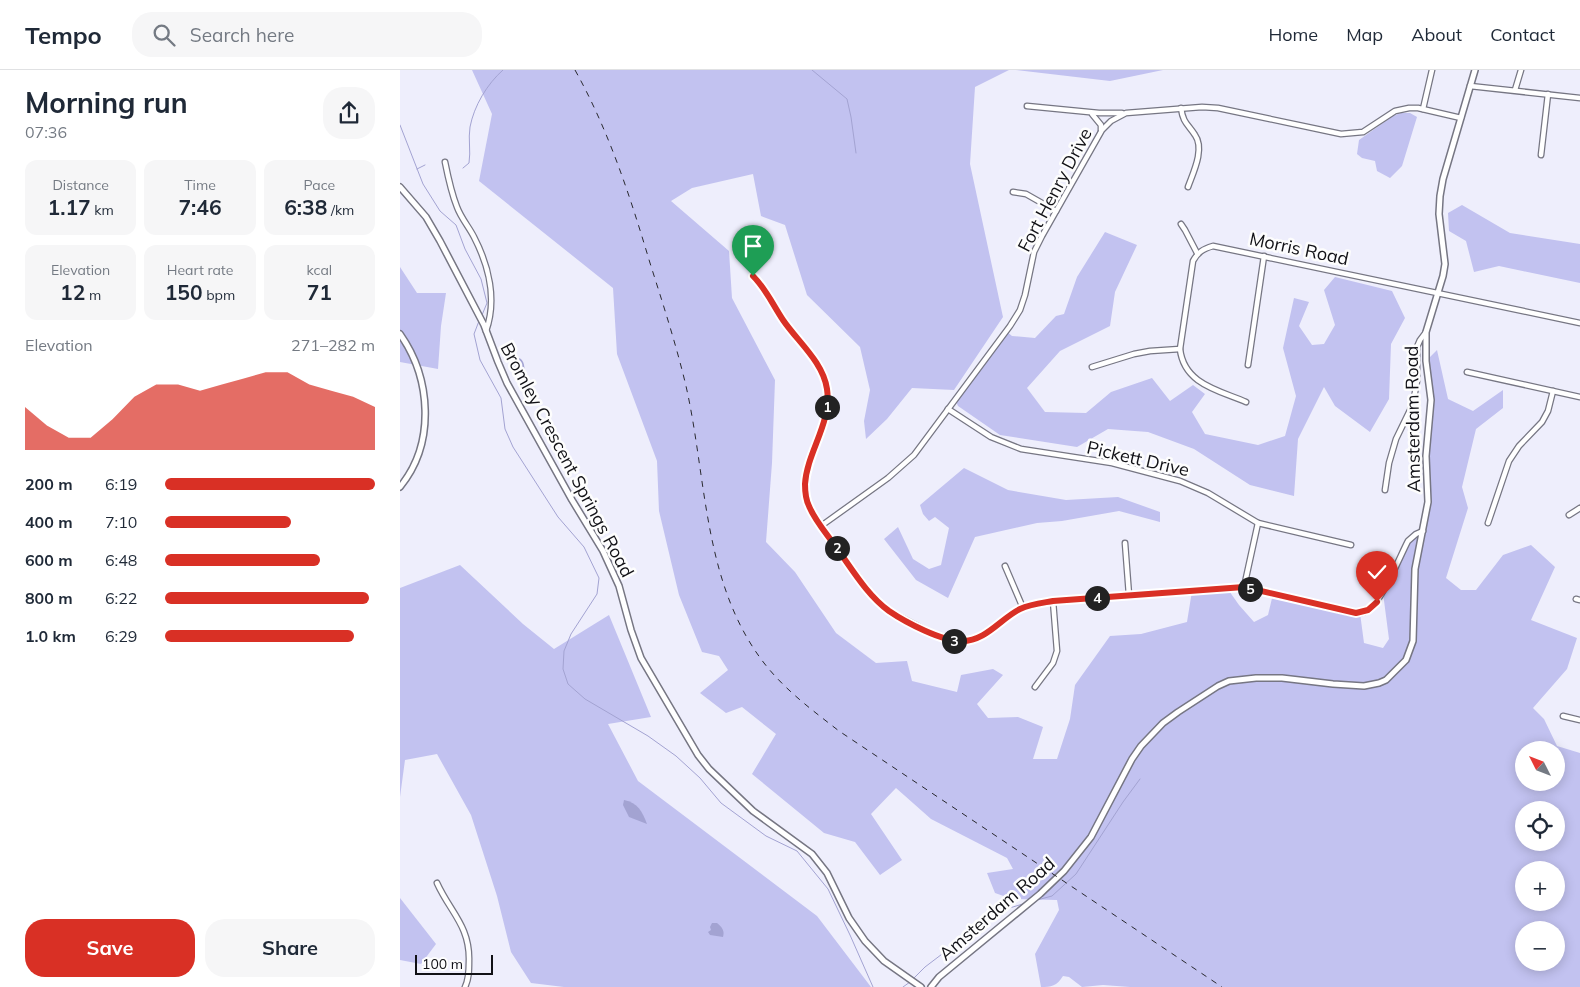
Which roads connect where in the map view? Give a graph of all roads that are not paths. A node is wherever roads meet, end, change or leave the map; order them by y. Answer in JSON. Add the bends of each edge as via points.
{"nodes":[{"id":1,"x":1432,"y":70,"type":"edge"},
{"id":2,"x":1475,"y":70,"type":"edge"},
{"id":3,"x":1521,"y":70,"type":"edge"},
{"id":4,"x":1470,"y":86,"type":"junction"},
{"id":5,"x":1515,"y":90,"type":"junction"},
{"id":6,"x":1548,"y":94,"type":"junction"},
{"id":7,"x":1580,"y":98,"type":"edge"},
{"id":8,"x":1027,"y":106,"type":"dead end"},
{"id":9,"x":1181,"y":108,"type":"junction"},
{"id":10,"x":1423,"y":109,"type":"junction"},
{"id":11,"x":1091,"y":113,"type":"junction"},
{"id":12,"x":1126,"y":113,"type":"junction"},
{"id":13,"x":1461,"y":118,"type":"junction"},
{"id":14,"x":1102,"y":130,"type":"junction"},
{"id":15,"x":1541,"y":155,"type":"dead end"},
{"id":16,"x":446,"y":162,"type":"dead end"},
{"id":17,"x":400,"y":187,"type":"edge"},
{"id":18,"x":1188,"y":188,"type":"dead end"},
{"id":19,"x":1014,"y":192,"type":"dead end"},
{"id":20,"x":1056,"y":211,"type":"junction"},
{"id":21,"x":1181,"y":224,"type":"dead end"},
{"id":22,"x":1197,"y":253,"type":"junction"},
{"id":23,"x":1264,"y":256,"type":"junction"},
{"id":24,"x":753,"y":276,"type":"dead end"},
{"id":25,"x":1438,"y":292,"type":"junction"},
{"id":26,"x":1580,"y":323,"type":"edge"},
{"id":27,"x":486,"y":331,"type":"junction"},
{"id":28,"x":1426,"y":332,"type":"junction"},
{"id":29,"x":400,"y":334,"type":"edge"},
{"id":30,"x":1180,"y":349,"type":"junction"},
{"id":31,"x":1248,"y":365,"type":"dead end"},
{"id":32,"x":1092,"y":367,"type":"dead end"},
{"id":33,"x":1467,"y":372,"type":"dead end"},
{"id":34,"x":1553,"y":391,"type":"junction"},
{"id":35,"x":1580,"y":397,"type":"edge"},
{"id":36,"x":1246,"y":402,"type":"dead end"},
{"id":37,"x":948,"y":409,"type":"junction"},
{"id":38,"x":400,"y":487,"type":"edge"},
{"id":39,"x":1385,"y":490,"type":"dead end"},
{"id":40,"x":1580,"y":508,"type":"edge"},
{"id":41,"x":1569,"y":515,"type":"dead end"},
{"id":42,"x":1258,"y":523,"type":"junction"},
{"id":43,"x":1488,"y":524,"type":"dead end"},
{"id":44,"x":821,"y":526,"type":"junction"},
{"id":45,"x":1423,"y":531,"type":"junction"},
{"id":46,"x":1125,"y":543,"type":"dead end"},
{"id":47,"x":1351,"y":545,"type":"dead end"},
{"id":48,"x":1005,"y":566,"type":"dead end"},
{"id":49,"x":1244,"y":587,"type":"junction"},
{"id":50,"x":1129,"y":595,"type":"junction"},
{"id":51,"x":1053,"y":601,"type":"junction"},
{"id":52,"x":1023,"y":608,"type":"junction"},
{"id":53,"x":1036,"y":687,"type":"dead end"},
{"id":54,"x":1564,"y":716,"type":"dead end"},
{"id":55,"x":1580,"y":720,"type":"edge"},
{"id":56,"x":437,"y":883,"type":"dead end"},
{"id":57,"x":467,"y":986,"type":"edge"},
{"id":58,"x":921,"y":987,"type":"edge"},
{"id":59,"x":931,"y":987,"type":"edge"}],
"edges":[{"from":1,"to":10,"type":"street"},
{"from":2,"to":4,"type":"street","name":"Amsterdam Road"},
{"from":3,"to":5,"type":"street"},
{"from":4,"to":5,"type":"street"},
{"from":4,"to":13,"type":"street","name":"Amsterdam Road"},
{"from":5,"to":6,"type":"street"},
{"from":6,"to":7,"type":"street"},
{"from":6,"to":15,"type":"street"},
{"from":8,"to":11,"type":"street"},
{"from":9,"to":10,"type":"street","name":"Fort Henry Drive","via":[[1218,108],[1341,134],[1363,132],[1395,111]]},
{"from":9,"to":12,"type":"street","name":"Fort Henry Drive"},
{"from":9,"to":18,"type":"street","via":[[1199,148]]},
{"from":10,"to":13,"type":"street","name":"Fort Henry Drive"},
{"from":11,"to":12,"type":"street"},
{"from":11,"to":14,"type":"street"},
{"from":12,"to":14,"type":"street","name":"Fort Henry Drive"},
{"from":13,"to":25,"type":"street","name":"Amsterdam Road","via":[[1440,196],[1445,264]]},
{"from":14,"to":20,"type":"street","name":"Fort Henry Drive"},
{"from":16,"to":27,"type":"street","via":[[456,206],[480,249],[490,281],[492,303]]},
{"from":17,"to":27,"type":"street","name":"Bromley Crescent Springs Road","via":[[426,216]]},
{"from":19,"to":20,"type":"street","via":[[1026,194]]},
{"from":20,"to":37,"type":"street","name":"Fort Henry Drive","via":[[1034,252],[1025,295],[1016,317]]},
{"from":21,"to":22,"type":"street"},
{"from":22,"to":23,"type":"street","name":"Morris Road","via":[[1213,246]]},
{"from":22,"to":30,"type":"street","via":[[1189,280]]},
{"from":23,"to":25,"type":"street","name":"Morris Road"},
{"from":23,"to":31,"type":"street"},
{"from":24,"to":44,"type":"street","via":[[824,376],[828,404],[805,485],[809,506]]},
{"from":25,"to":26,"type":"street","name":"Morris Road"},
{"from":25,"to":28,"type":"street","name":"Amsterdam Road"},
{"from":27,"to":58,"type":"street","name":"Bromley Crescent Springs Road","via":[[508,383],[616,577],[641,658],[698,755],[753,811],[812,854],[827,873],[849,918],[865,941],[884,961]]},
{"from":28,"to":39,"type":"street","via":[[1417,347],[1413,404],[1396,439]]},
{"from":28,"to":45,"type":"street","name":"Amsterdam Road","via":[[1430,400],[1426,456],[1428,502]]},
{"from":29,"to":38,"type":"street","via":[[420,374],[426,414],[420,448]]},
{"from":30,"to":32,"type":"street","via":[[1134,354]]},
{"from":30,"to":36,"type":"street","via":[[1185,368],[1197,380]]},
{"from":33,"to":34,"type":"street"},
{"from":34,"to":35,"type":"street"},
{"from":34,"to":43,"type":"street","via":[[1542,422],[1509,461]]},
{"from":37,"to":42,"type":"street","name":"Pickett Drive","via":[[991,437],[1020,449],[1112,464],[1180,481],[1208,493]]},
{"from":37,"to":44,"type":"street","name":"Fort Henry Drive","via":[[904,466]]},
{"from":40,"to":41,"type":"street"},
{"from":42,"to":47,"type":"street","name":"Pickett Drive"},
{"from":42,"to":49,"type":"street"},
{"from":44,"to":52,"type":"street","via":[[874,598],[889,611],[939,637],[963,642],[978,638]]},
{"from":45,"to":49,"type":"street","via":[[1408,541],[1377,602],[1364,612],[1348,612]]},
{"from":45,"to":59,"type":"street","name":"Amsterdam Road","via":[[1415,569],[1412,647],[1406,660],[1391,676],[1379,683],[1357,686],[1282,678],[1239,678],[1225,682],[1178,712],[1151,735],[1132,759],[1100,824],[1064,871]]},
{"from":46,"to":50,"type":"street"},
{"from":48,"to":52,"type":"street"},
{"from":49,"to":50,"type":"street"},
{"from":50,"to":51,"type":"street"},
{"from":51,"to":52,"type":"street"},
{"from":51,"to":53,"type":"street","via":[[1056,651],[1053,663]]},
{"from":54,"to":55,"type":"street"},
{"from":56,"to":57,"type":"street","via":[[468,941]]}]}
